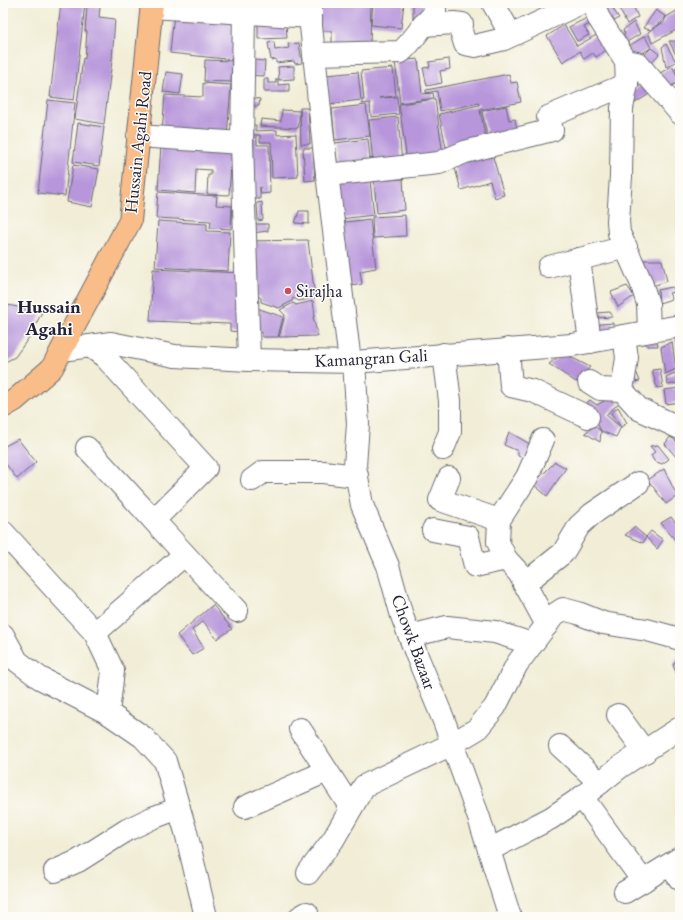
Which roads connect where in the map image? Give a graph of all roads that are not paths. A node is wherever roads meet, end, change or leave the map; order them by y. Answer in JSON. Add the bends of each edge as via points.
{"nodes":[{"id":1,"x":435,"y":3,"type":"edge"},
{"id":2,"x":493,"y":3,"type":"edge"},
{"id":3,"x":581,"y":3,"type":"edge"},
{"id":4,"x":594,"y":3,"type":"edge"},
{"id":5,"x":152,"y":5,"type":"edge"},
{"id":6,"x":311,"y":10,"type":"edge"},
{"id":7,"x":244,"y":12,"type":"junction"},
{"id":8,"x":422,"y":25,"type":"junction"},
{"id":9,"x":511,"y":36,"type":"junction"},
{"id":10,"x":314,"y":54,"type":"junction"},
{"id":11,"x":626,"y":61,"type":"junction"},
{"id":12,"x":627,"y":84,"type":"junction"},
{"id":13,"x":680,"y":113,"type":"edge"},
{"id":14,"x":138,"y":136,"type":"junction"},
{"id":15,"x":242,"y":143,"type":"junction"},
{"id":16,"x":327,"y":175,"type":"junction"},
{"id":17,"x":626,"y":248,"type":"junction"},
{"id":18,"x":579,"y":259,"type":"junction"},
{"id":19,"x":549,"y":267,"type":"dead end"},
{"id":20,"x":680,"y":326,"type":"edge"},
{"id":21,"x":649,"y":331,"type":"junction"},
{"id":22,"x":624,"y":336,"type":"junction"},
{"id":23,"x":590,"y":342,"type":"junction"},
{"id":24,"x":90,"y":346,"type":"junction"},
{"id":25,"x":508,"y":349,"type":"junction"},
{"id":26,"x":62,"y":350,"type":"junction"},
{"id":27,"x":444,"y":354,"type":"junction"},
{"id":28,"x":249,"y":360,"type":"junction"},
{"id":29,"x":352,"y":362,"type":"junction"},
{"id":30,"x":589,"y":382,"type":"dead end"},
{"id":31,"x":622,"y":390,"type":"junction"},
{"id":32,"x":3,"y":407,"type":"edge"},
{"id":33,"x":588,"y":417,"type":"dead end"},
{"id":34,"x":680,"y":428,"type":"edge"},
{"id":35,"x":543,"y":440,"type":"dead end"},
{"id":36,"x":88,"y":448,"type":"dead end"},
{"id":37,"x":443,"y":449,"type":"dead end"},
{"id":38,"x":357,"y":476,"type":"junction"},
{"id":39,"x":449,"y":478,"type":"dead end"},
{"id":40,"x":252,"y":480,"type":"dead end"},
{"id":41,"x":638,"y":483,"type":"dead end"},
{"id":42,"x":154,"y":520,"type":"junction"},
{"id":43,"x":499,"y":520,"type":"junction"},
{"id":44,"x":433,"y":530,"type":"dead end"},
{"id":45,"x":3,"y":532,"type":"edge"},
{"id":46,"x":184,"y":556,"type":"junction"},
{"id":47,"x":506,"y":559,"type":"junction"},
{"id":48,"x":524,"y":584,"type":"junction"},
{"id":49,"x":237,"y":611,"type":"dead end"},
{"id":50,"x":547,"y":625,"type":"junction"},
{"id":51,"x":95,"y":633,"type":"junction"},
{"id":52,"x":676,"y":633,"type":"edge"},
{"id":53,"x":3,"y":635,"type":"edge"},
{"id":54,"x":410,"y":636,"type":"junction"},
{"id":55,"x":532,"y":644,"type":"junction"},
{"id":56,"x":108,"y":713,"type":"junction"},
{"id":57,"x":618,"y":715,"type":"dead end"},
{"id":58,"x":680,"y":728,"type":"edge"},
{"id":59,"x":300,"y":729,"type":"dead end"},
{"id":60,"x":452,"y":744,"type":"junction"},
{"id":61,"x":560,"y":746,"type":"dead end"},
{"id":62,"x":645,"y":752,"type":"junction"},
{"id":63,"x":327,"y":770,"type":"junction"},
{"id":64,"x":600,"y":783,"type":"junction"},
{"id":65,"x":582,"y":797,"type":"junction"},
{"id":66,"x":245,"y":806,"type":"dead end"},
{"id":67,"x":179,"y":808,"type":"junction"},
{"id":68,"x":351,"y":808,"type":"junction"},
{"id":69,"x":489,"y":850,"type":"junction"},
{"id":70,"x":676,"y":867,"type":"edge"},
{"id":71,"x":55,"y":871,"type":"dead end"},
{"id":72,"x":308,"y":873,"type":"dead end"},
{"id":73,"x":206,"y":917,"type":"edge"},
{"id":74,"x":510,"y":917,"type":"edge"}],
"edges":[{"from":1,"to":8,"type":"street","via":[[435,12]]},
{"from":2,"to":9,"type":"street"},
{"from":3,"to":9,"type":"street"},
{"from":4,"to":11,"type":"street","via":[[598,17]]},
{"from":5,"to":7,"type":"street"},
{"from":5,"to":14,"type":"main road","name":"Hussain Agahi Road"},
{"from":6,"to":7,"type":"street"},
{"from":6,"to":10,"type":"street","name":"Chowk Bazaar"},
{"from":7,"to":15,"type":"street"},
{"from":8,"to":9,"type":"street","via":[[462,24],[461,31],[465,44],[475,46]]},
{"from":8,"to":10,"type":"street","via":[[401,52]]},
{"from":10,"to":16,"type":"street","name":"Chowk Bazaar"},
{"from":11,"to":12,"type":"street"},
{"from":11,"to":13,"type":"street","via":[[637,63]]},
{"from":12,"to":16,"type":"street","via":[[548,117],[552,130],[465,152],[439,163]]},
{"from":12,"to":17,"type":"street","via":[[622,108],[618,221],[619,233]]},
{"from":14,"to":15,"type":"street"},
{"from":14,"to":26,"type":"main road","name":"Hussain Agahi Road","via":[[130,221]]},
{"from":15,"to":28,"type":"street"},
{"from":16,"to":29,"type":"street","name":"Chowk Bazaar"},
{"from":17,"to":18,"type":"street"},
{"from":17,"to":21,"type":"street","via":[[648,304]]},
{"from":18,"to":19,"type":"street"},
{"from":18,"to":23,"type":"street"},
{"from":20,"to":21,"type":"street","name":"Kamangran Gali"},
{"from":21,"to":22,"type":"street","name":"Kamangran Gali"},
{"from":22,"to":23,"type":"street","name":"Kamangran Gali"},
{"from":22,"to":31,"type":"street","via":[[627,358]]},
{"from":23,"to":25,"type":"street","name":"Kamangran Gali"},
{"from":24,"to":26,"type":"street","name":"Kamangran Gali"},
{"from":24,"to":28,"type":"street","name":"Kamangran Gali","via":[[112,343],[176,356]]},
{"from":24,"to":42,"type":"street","via":[[105,358],[206,468]]},
{"from":25,"to":27,"type":"street","name":"Kamangran Gali"},
{"from":25,"to":33,"type":"street","via":[[512,386],[533,391]]},
{"from":26,"to":32,"type":"main road","name":"Hussain Agahi Road","via":[[52,368]]},
{"from":27,"to":29,"type":"street","name":"Kamangran Gali"},
{"from":27,"to":37,"type":"street","via":[[450,401],[450,432]]},
{"from":28,"to":29,"type":"street","name":"Kamangran Gali"},
{"from":29,"to":38,"type":"street","name":"Chowk Bazaar","via":[[358,424],[355,466]]},
{"from":30,"to":31,"type":"street","via":[[600,390]]},
{"from":31,"to":34,"type":"street","via":[[639,409]]},
{"from":35,"to":43,"type":"street","via":[[527,477]]},
{"from":36,"to":42,"type":"street"},
{"from":38,"to":40,"type":"street","via":[[323,472],[263,472]]},
{"from":38,"to":54,"type":"street","name":"Chowk Bazaar","via":[[362,505],[388,566]]},
{"from":39,"to":43,"type":"street","via":[[440,500]]},
{"from":41,"to":48,"type":"street","via":[[592,514],[579,526],[563,553]]},
{"from":42,"to":46,"type":"street"},
{"from":43,"to":47,"type":"street","via":[[498,542]]},
{"from":44,"to":47,"type":"street","via":[[468,537],[475,566]]},
{"from":45,"to":51,"type":"street"},
{"from":46,"to":49,"type":"street"},
{"from":46,"to":51,"type":"street"},
{"from":47,"to":48,"type":"street","via":[[519,573]]},
{"from":48,"to":50,"type":"street"},
{"from":50,"to":52,"type":"street","via":[[554,615],[563,609],[603,623]]},
{"from":50,"to":55,"type":"street"},
{"from":51,"to":56,"type":"street","via":[[114,670]]},
{"from":53,"to":56,"type":"street","via":[[17,661],[29,670]]},
{"from":54,"to":55,"type":"street","via":[[447,627],[495,632]]},
{"from":54,"to":60,"type":"street","name":"Chowk Bazaar"},
{"from":55,"to":60,"type":"street","via":[[495,707],[477,729]]},
{"from":56,"to":67,"type":"street","via":[[143,737],[165,761]]},
{"from":57,"to":62,"type":"street"},
{"from":58,"to":62,"type":"street"},
{"from":59,"to":63,"type":"street"},
{"from":60,"to":68,"type":"street","via":[[364,786]]},
{"from":60,"to":69,"type":"street","name":"Chowk Bazaar","via":[[480,818]]},
{"from":61,"to":64,"type":"street"},
{"from":62,"to":64,"type":"street"},
{"from":63,"to":66,"type":"street"},
{"from":63,"to":68,"type":"street"},
{"from":64,"to":65,"type":"street"},
{"from":65,"to":69,"type":"street","via":[[551,818]]},
{"from":65,"to":70,"type":"street","via":[[634,887]]},
{"from":67,"to":71,"type":"street","via":[[127,830],[78,861]]},
{"from":67,"to":73,"type":"street"},
{"from":68,"to":72,"type":"street","via":[[333,840]]},
{"from":69,"to":74,"type":"street","name":"Chowk Bazaar"}]}
